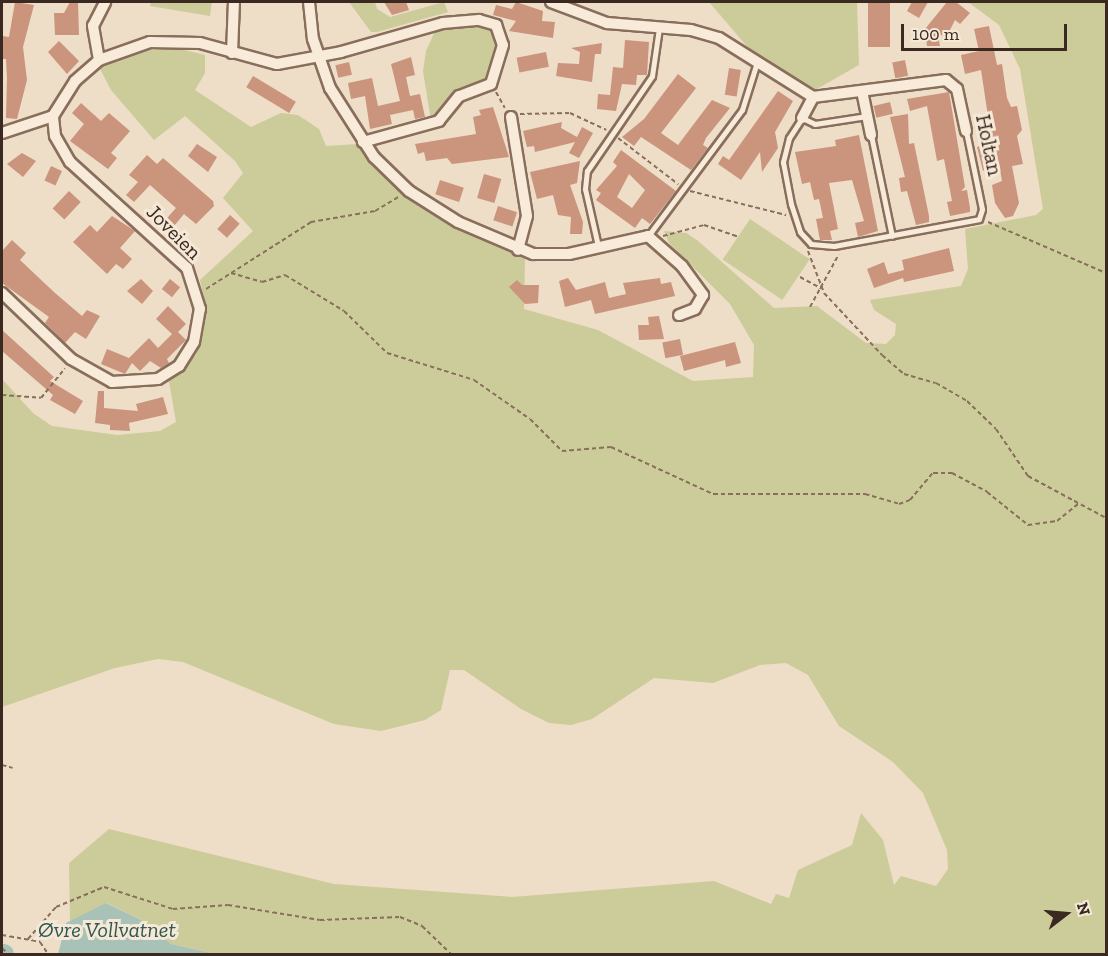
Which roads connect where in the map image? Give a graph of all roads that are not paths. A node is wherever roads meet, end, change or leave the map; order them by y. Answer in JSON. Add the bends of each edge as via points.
{"nodes":[{"id":1,"x":105,"y":2,"type":"edge"},
{"id":2,"x":234,"y":2,"type":"edge"},
{"id":3,"x":309,"y":2,"type":"edge"},
{"id":4,"x":551,"y":2,"type":"edge"},
{"id":5,"x":659,"y":28,"type":"junction"},
{"id":6,"x":232,"y":53,"type":"junction"},
{"id":7,"x":317,"y":55,"type":"junction"},
{"id":8,"x":99,"y":60,"type":"junction"},
{"id":9,"x":757,"y":62,"type":"junction"},
{"id":10,"x":862,"y":91,"type":"junction"},
{"id":11,"x":813,"y":97,"type":"junction"},
{"id":12,"x":53,"y":116,"type":"junction"},
{"id":13,"x":867,"y":116,"type":"junction"},
{"id":14,"x":511,"y":117,"type":"road end"},
{"id":15,"x":802,"y":118,"type":"junction"},
{"id":16,"x":966,"y":131,"type":"joint"},
{"id":17,"x":2,"y":133,"type":"edge"},
{"id":18,"x":872,"y":135,"type":"joint"},
{"id":19,"x":363,"y":142,"type":"junction"},
{"id":20,"x":892,"y":236,"type":"junction"},
{"id":21,"x":650,"y":238,"type":"junction"},
{"id":22,"x":598,"y":246,"type":"junction"},
{"id":23,"x":518,"y":250,"type":"junction"},
{"id":24,"x":2,"y":293,"type":"edge"},
{"id":25,"x":679,"y":315,"type":"dead end"}],
"edges":[{"from":1,"to":8,"type":"street","via":[[93,26]]},
{"from":2,"to":6,"type":"street"},
{"from":3,"to":7,"type":"street"},
{"from":4,"to":5,"type":"street","via":[[607,23]]},
{"from":5,"to":9,"type":"street","via":[[719,38]]},
{"from":5,"to":22,"type":"lane","via":[[652,76],[590,163],[585,180]]},
{"from":6,"to":7,"type":"street","via":[[278,64]]},
{"from":6,"to":8,"type":"street","via":[[164,40]]},
{"from":7,"to":19,"type":"street","via":[[339,104]]},
{"from":7,"to":19,"type":"street","via":[[443,23],[485,21],[496,25],[503,39],[491,84],[459,96],[439,121]]},
{"from":8,"to":12,"type":"street","via":[[75,81]]},
{"from":9,"to":11,"type":"street"},
{"from":9,"to":21,"type":"lane","via":[[742,110]]},
{"from":10,"to":11,"type":"street","name":"Holtan"},
{"from":10,"to":13,"type":"street"},
{"from":10,"to":16,"type":"street","name":"Holtan","via":[[946,80],[957,89]]},
{"from":11,"to":15,"type":"street"},
{"from":12,"to":17,"type":"street"},
{"from":12,"to":24,"type":"street","name":"Joveien","via":[[55,136],[70,162],[179,259],[198,292],[194,342],[188,355],[168,374],[144,383],[119,383],[71,359]]},
{"from":13,"to":15,"type":"lane","via":[[815,124]]},
{"from":13,"to":18,"type":"street"},
{"from":14,"to":23,"type":"street","via":[[527,216]]},
{"from":15,"to":20,"type":"lane","via":[[789,138],[783,162],[800,232],[816,245]]},
{"from":16,"to":20,"type":"lane","name":"Holtan","via":[[982,209],[979,219]]},
{"from":18,"to":20,"type":"lane"},
{"from":19,"to":23,"type":"street","via":[[409,191],[458,222]]},
{"from":21,"to":22,"type":"street"},
{"from":21,"to":25,"type":"street","via":[[682,266],[703,295],[695,309]]},
{"from":22,"to":23,"type":"street","via":[[551,256]]}]}
